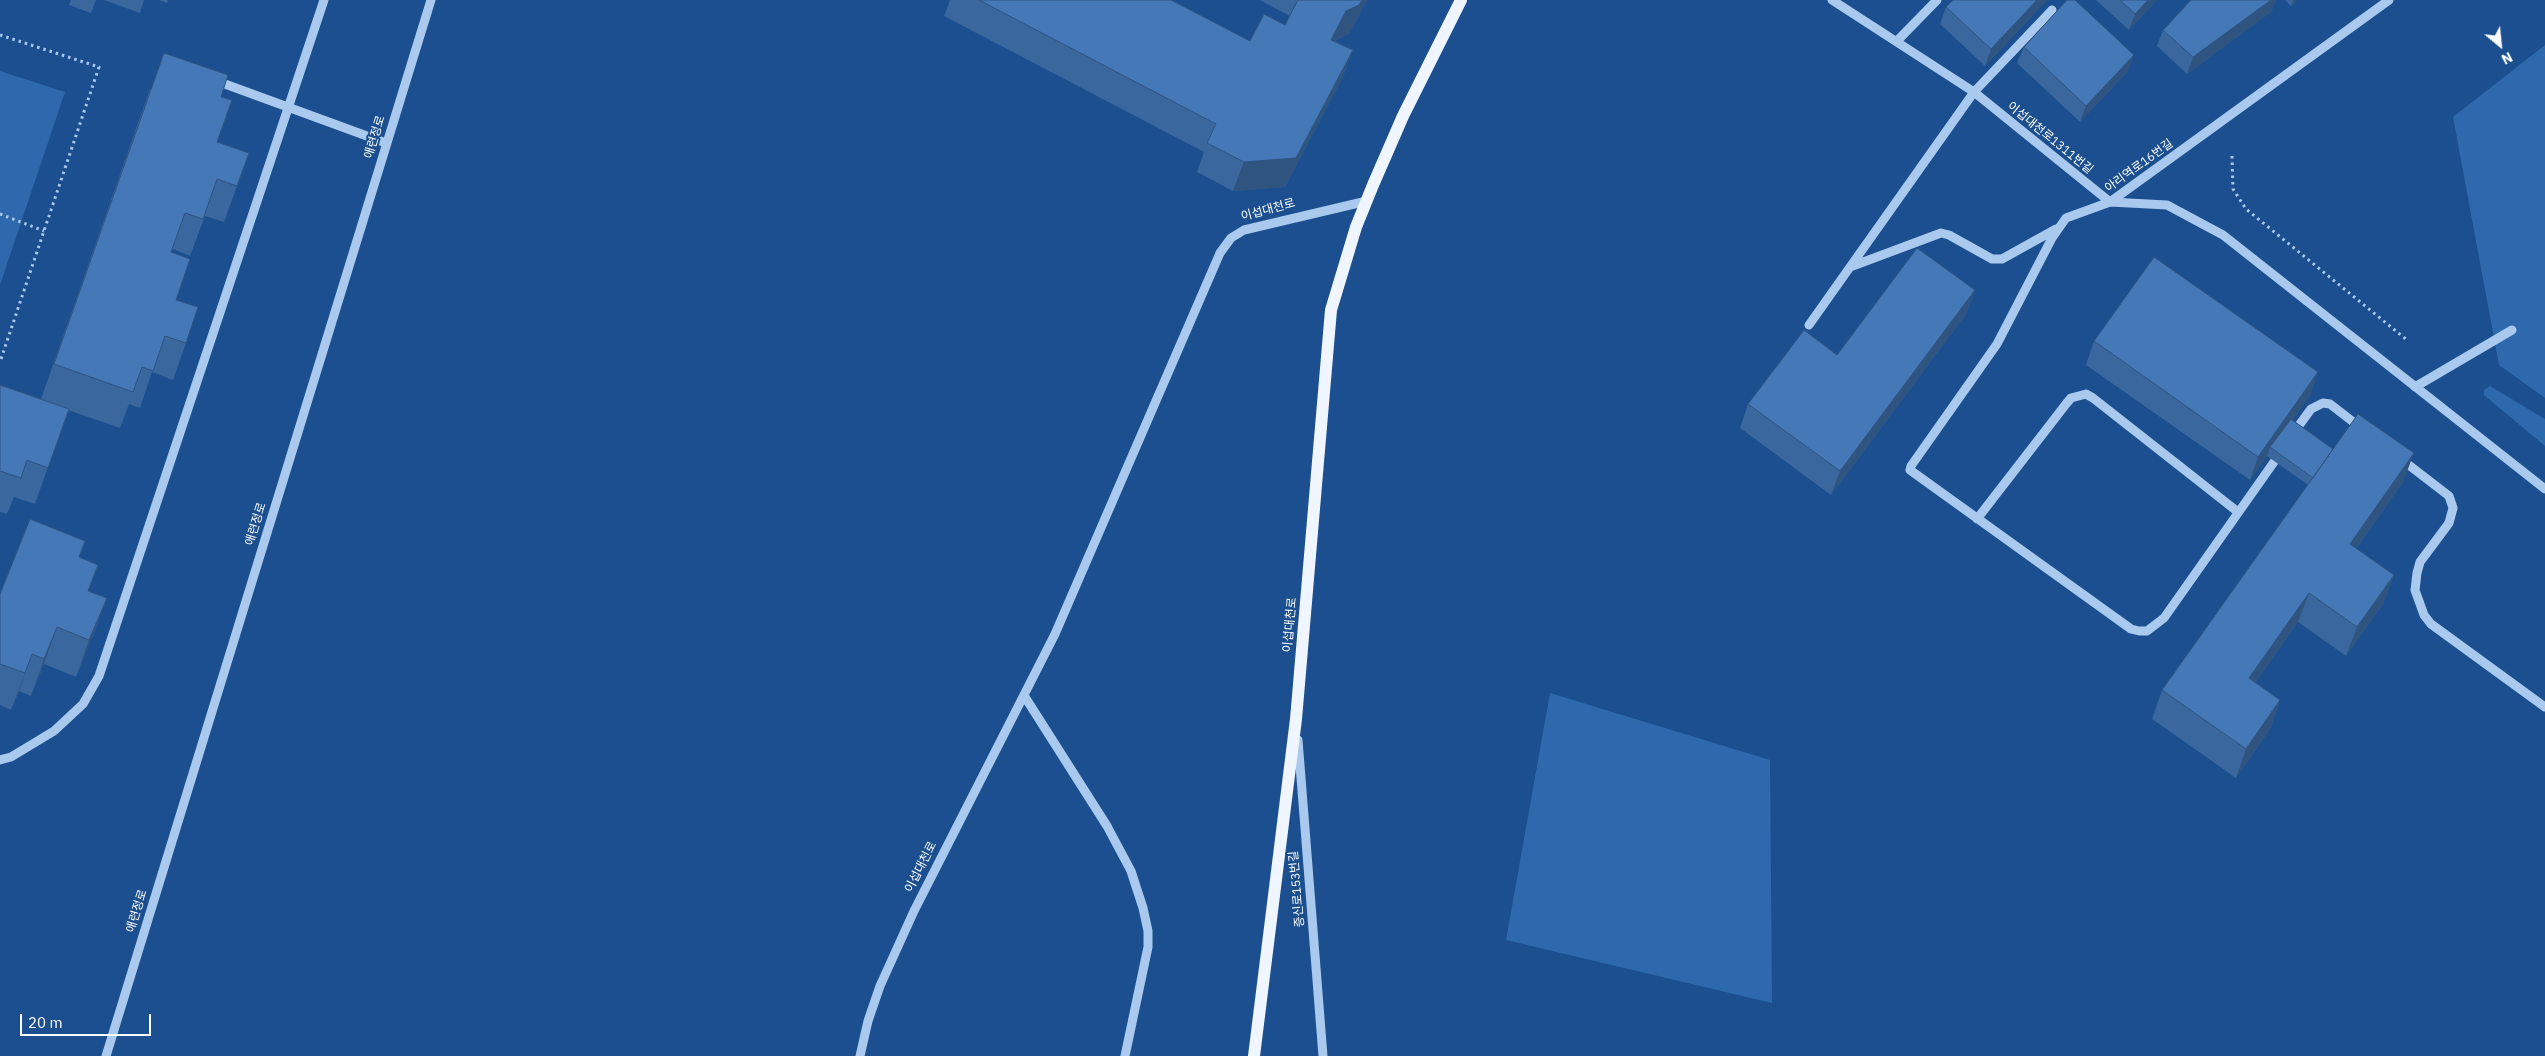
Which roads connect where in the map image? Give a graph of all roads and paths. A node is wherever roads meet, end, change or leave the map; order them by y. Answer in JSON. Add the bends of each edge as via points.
{"nodes":[{"id":1,"x":324,"y":0,"type":"edge"},
{"id":2,"x":432,"y":0,"type":"edge"},
{"id":3,"x":1461,"y":0,"type":"edge"},
{"id":4,"x":1832,"y":0,"type":"edge"},
{"id":5,"x":1937,"y":0,"type":"edge"},
{"id":6,"x":2389,"y":0,"type":"edge"},
{"id":7,"x":2052,"y":10,"type":"dead end"},
{"id":8,"x":0,"y":34,"type":"edge"},
{"id":9,"x":1897,"y":41,"type":"junction"},
{"id":10,"x":204,"y":77,"type":"edge"},
{"id":11,"x":1974,"y":92,"type":"junction"},
{"id":12,"x":288,"y":106,"type":"junction"},
{"id":13,"x":386,"y":143,"type":"junction"},
{"id":14,"x":2232,"y":156,"type":"dead end"},
{"id":15,"x":1367,"y":201,"type":"junction"},
{"id":16,"x":2110,"y":202,"type":"junction"},
{"id":17,"x":0,"y":214,"type":"edge"},
{"id":18,"x":2059,"y":228,"type":"junction"},
{"id":19,"x":44,"y":231,"type":"junction"},
{"id":20,"x":1850,"y":267,"type":"junction"},
{"id":21,"x":1809,"y":325,"type":"dead end"},
{"id":22,"x":2512,"y":330,"type":"dead end"},
{"id":23,"x":2407,"y":340,"type":"dead end"},
{"id":24,"x":0,"y":362,"type":"edge"},
{"id":25,"x":2416,"y":387,"type":"junction"},
{"id":26,"x":2367,"y":433,"type":"edge"},
{"id":27,"x":2396,"y":456,"type":"edge"},
{"id":28,"x":2545,"y":489,"type":"edge"},
{"id":29,"x":2238,"y":512,"type":"junction"},
{"id":30,"x":1977,"y":519,"type":"junction"},
{"id":31,"x":1025,"y":698,"type":"junction"},
{"id":32,"x":2545,"y":707,"type":"edge"},
{"id":33,"x":1296,"y":719,"type":"junction"},
{"id":34,"x":0,"y":760,"type":"edge"},
{"id":35,"x":106,"y":1056,"type":"edge"},
{"id":36,"x":860,"y":1056,"type":"edge"},
{"id":37,"x":1125,"y":1056,"type":"edge"},
{"id":38,"x":1254,"y":1056,"type":"edge"},
{"id":39,"x":1323,"y":1056,"type":"edge"}],
"edges":[{"from":1,"to":12,"type":"street"},
{"from":2,"to":13,"type":"street","name":"애련정로"},
{"from":3,"to":15,"type":"main road","name":"이섭대천로","via":[[1403,116]]},
{"from":4,"to":9,"type":"street","name":"이섭대천로1311번길"},
{"from":5,"to":9,"type":"street"},
{"from":6,"to":16,"type":"street","name":"아리역로16번길"},
{"from":7,"to":11,"type":"street"},
{"from":8,"to":19,"type":"path","via":[[99,67]]},
{"from":9,"to":11,"type":"street","name":"이섭대천로1311번길"},
{"from":10,"to":12,"type":"street"},
{"from":11,"to":16,"type":"street","name":"이섭대천로1311번길"},
{"from":11,"to":20,"type":"street"},
{"from":12,"to":13,"type":"street"},
{"from":12,"to":34,"type":"street","via":[[99,676],[83,704],[54,730]]},
{"from":13,"to":35,"type":"street","name":"애련정로"},
{"from":14,"to":23,"type":"path","via":[[2233,189],[2246,209]]},
{"from":15,"to":31,"type":"street","name":"이섭대천로","via":[[1244,230],[1231,238],[1220,253]]},
{"from":15,"to":33,"type":"main road","name":"이섭대천로","via":[[1331,310]]},
{"from":16,"to":18,"type":"street","name":"아리역로16번길","via":[[2066,218]]},
{"from":16,"to":25,"type":"street","via":[[2167,205],[2223,235]]},
{"from":17,"to":19,"type":"path"},
{"from":18,"to":20,"type":"street","via":[[2002,259],[1992,259],[1941,233]]},
{"from":18,"to":30,"type":"street","name":"아리역로16번길","via":[[1997,344],[1911,466],[1910,470]]},
{"from":19,"to":24,"type":"path"},
{"from":20,"to":21,"type":"street"},
{"from":22,"to":25,"type":"street"},
{"from":25,"to":28,"type":"street"},
{"from":26,"to":29,"type":"street","via":[[2330,404],[2311,408]]},
{"from":27,"to":32,"type":"street","via":[[2448,496],[2453,508],[2449,523],[2420,562],[2416,573],[2415,590],[2424,615],[2431,624]]},
{"from":29,"to":30,"type":"street","via":[[2164,618],[2156,626],[2139,631],[2131,629]]},
{"from":29,"to":30,"type":"street","via":[[2086,394],[2071,398]]},
{"from":31,"to":36,"type":"street","name":"이섭대천로","via":[[914,911],[880,986]]},
{"from":31,"to":37,"type":"street","via":[[1107,826],[1131,871],[1143,908],[1148,947]]},
{"from":33,"to":38,"type":"main road","name":"이섭대천로"},
{"from":33,"to":39,"type":"street","name":"증신로153번길"}]}
